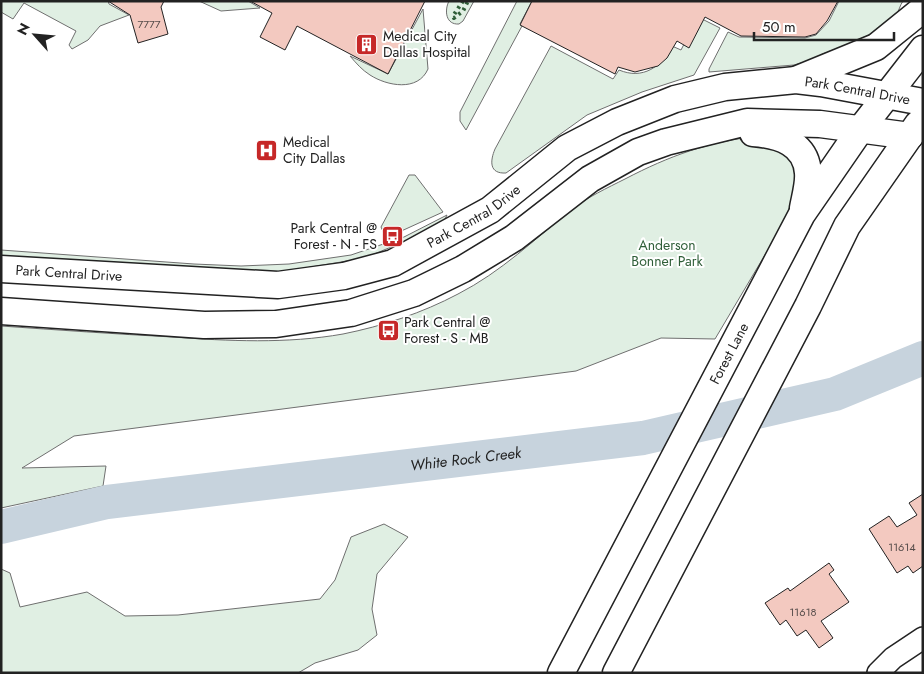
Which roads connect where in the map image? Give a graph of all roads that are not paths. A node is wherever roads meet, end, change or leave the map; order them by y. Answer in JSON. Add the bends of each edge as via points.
{"nodes":[{"id":1,"x":923,"y":9,"type":"edge"},
{"id":2,"x":923,"y":49,"type":"edge"},
{"id":3,"x":796,"y":80,"type":"junction"},
{"id":4,"x":888,"y":95,"type":"junction"},
{"id":5,"x":923,"y":102,"type":"edge"},
{"id":6,"x":916,"y":126,"type":"edge"},
{"id":7,"x":860,"y":130,"type":"junction"},
{"id":8,"x":693,"y":134,"type":"junction"},
{"id":9,"x":490,"y":210,"type":"junction"},
{"id":10,"x":802,"y":214,"type":"junction"},
{"id":11,"x":514,"y":238,"type":"junction"},
{"id":12,"x":1,"y":269,"type":"edge"},
{"id":13,"x":1,"y":312,"type":"edge"},
{"id":14,"x":923,"y":638,"type":"edge"},
{"id":15,"x":561,"y":673,"type":"edge"},
{"id":16,"x":616,"y":673,"type":"edge"},
{"id":17,"x":878,"y":673,"type":"edge"}],
"edges":[{"from":1,"to":3,"type":"main road","via":[[876,47]]},
{"from":2,"to":4,"type":"main road","name":"Forest Lane"},
{"from":3,"to":4,"type":"main road","name":"Park Central Drive"},
{"from":3,"to":9,"type":"main road","name":"Park Central Drive","via":[[725,87],[690,95],[617,122],[567,148]]},
{"from":4,"to":5,"type":"main road","name":"Park Central Drive"},
{"from":4,"to":7,"type":"main road","name":"Forest Lane"},
{"from":6,"to":7,"type":"main road"},
{"from":6,"to":16,"type":"main road","via":[[847,226]]},
{"from":7,"to":8,"type":"main road","via":[[820,124],[747,122]]},
{"from":7,"to":10,"type":"main road","name":"Forest Lane"},
{"from":8,"to":10,"type":"main road","via":[[774,134],[796,147],[804,156],[808,174]]},
{"from":8,"to":11,"type":"main road","via":[[638,152],[590,179]]},
{"from":9,"to":11,"type":"main road"},
{"from":9,"to":12,"type":"main road","name":"Park Central Drive","via":[[393,263],[344,276],[278,285]]},
{"from":10,"to":15,"type":"main road","name":"Forest Lane"},
{"from":11,"to":13,"type":"main road","via":[[463,269],[414,293],[352,313],[332,316],[276,324],[204,325]]},
{"from":14,"to":17,"type":"street","via":[[892,658]]}]}
